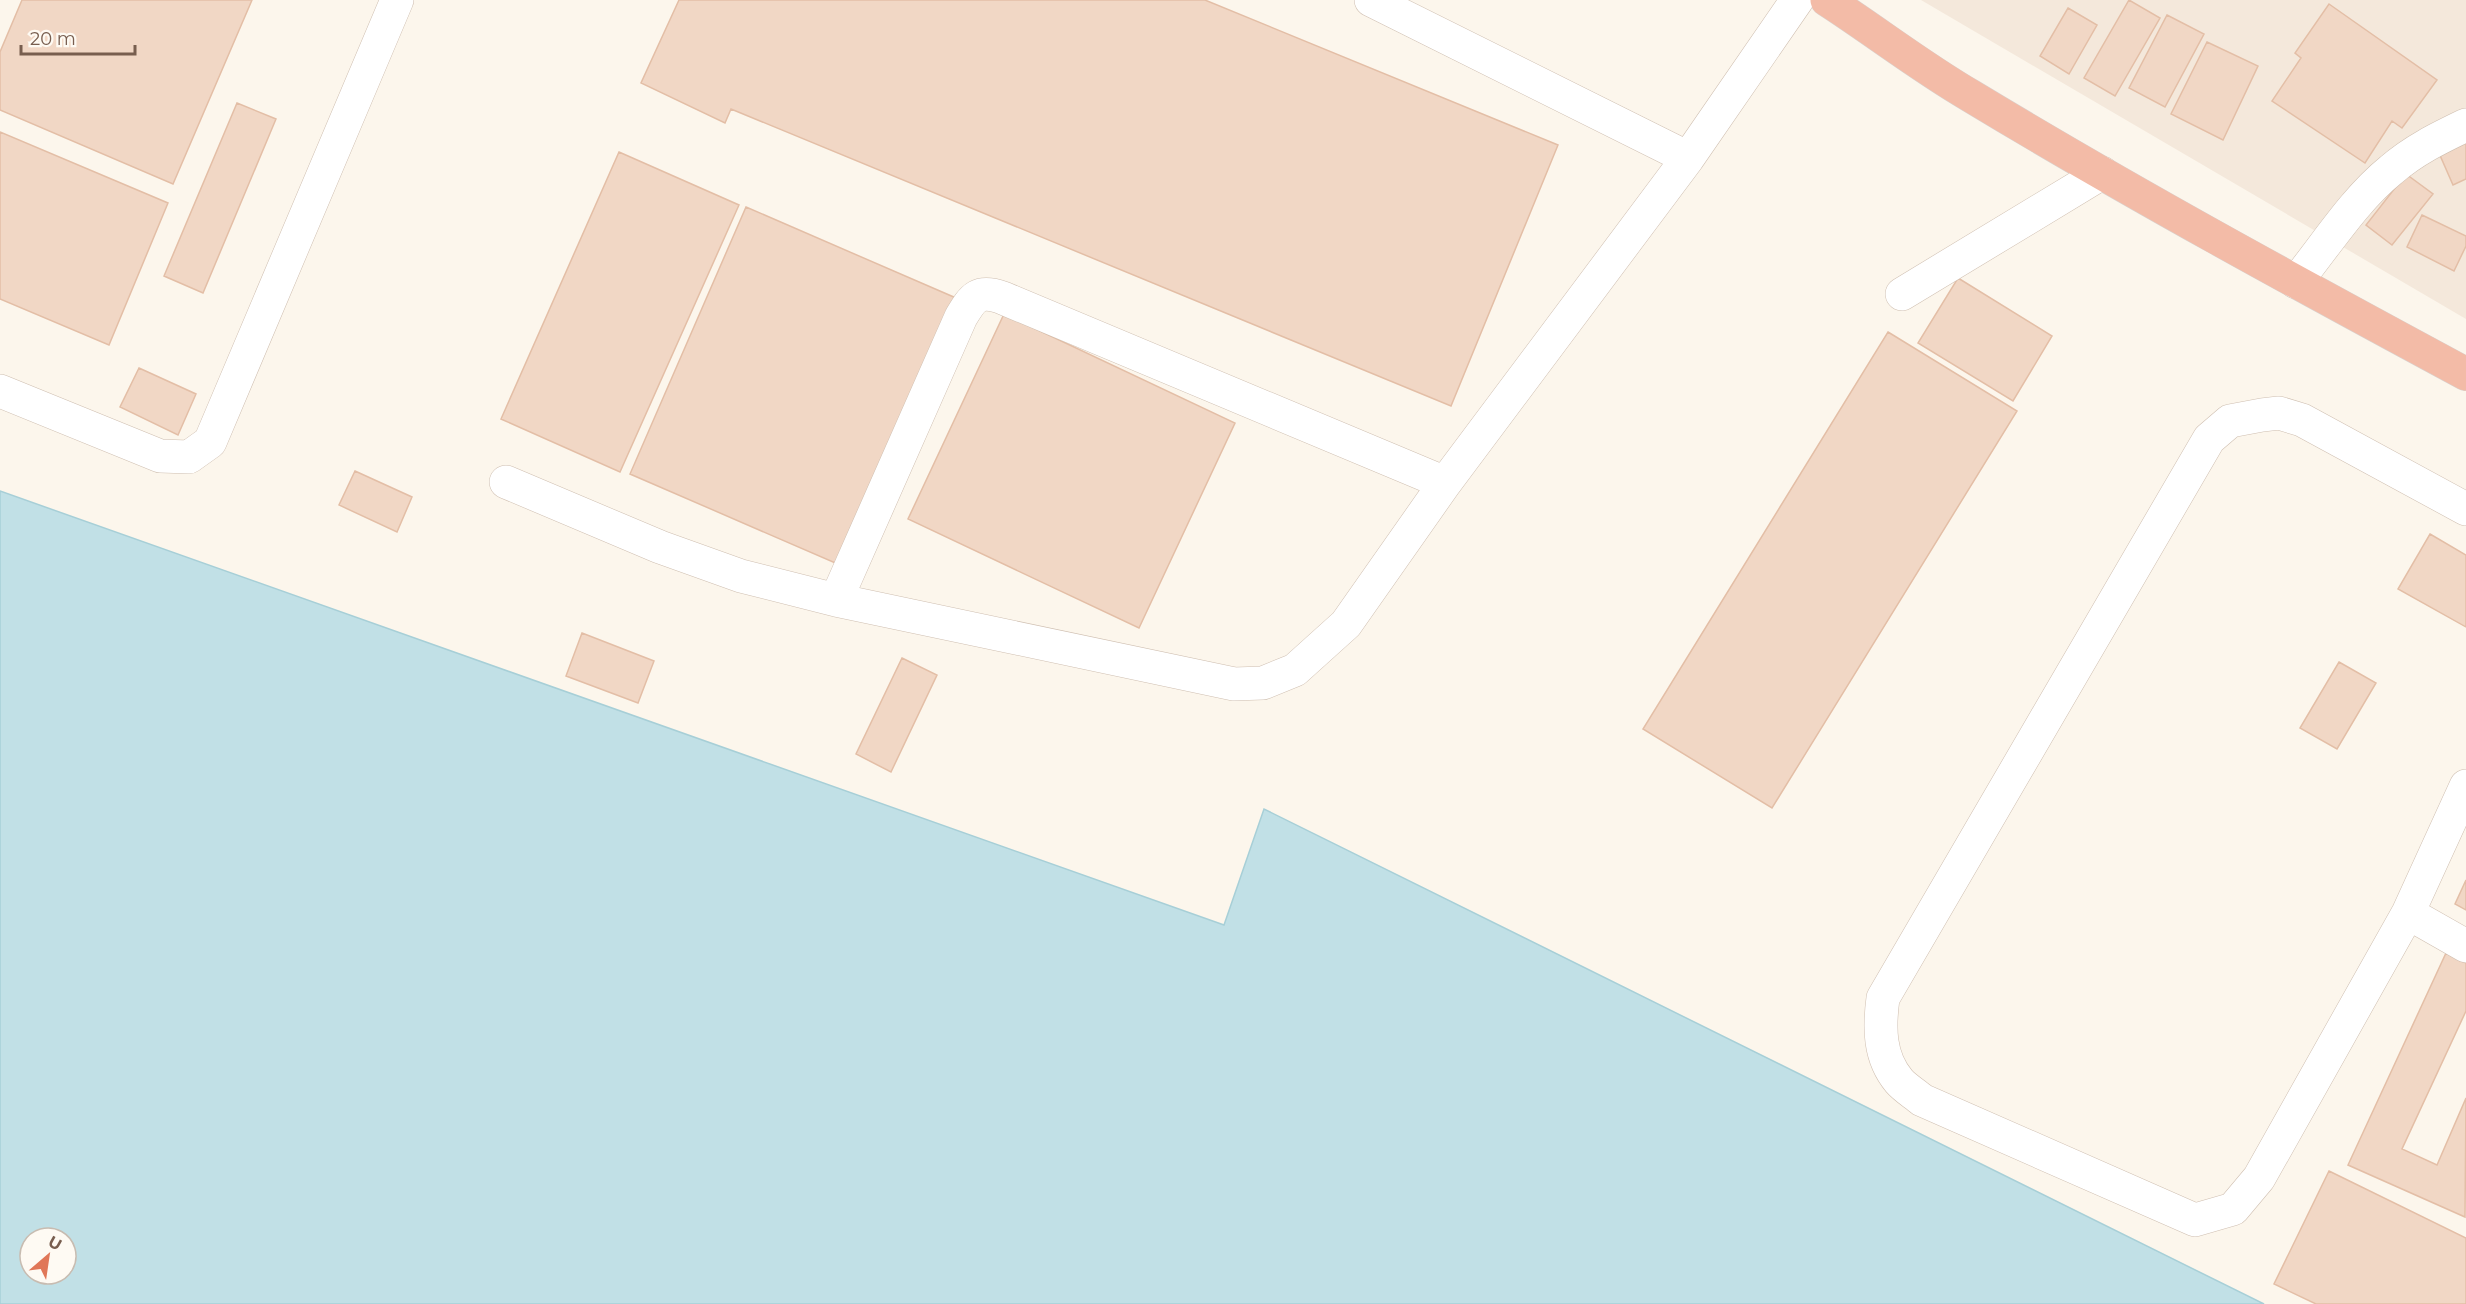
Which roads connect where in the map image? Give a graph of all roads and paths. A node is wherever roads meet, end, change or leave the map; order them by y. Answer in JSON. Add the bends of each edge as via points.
{"nodes":[{"id":1,"x":397,"y":0,"type":"edge"},
{"id":2,"x":1371,"y":0,"type":"edge"},
{"id":3,"x":1797,"y":0,"type":"edge"},
{"id":4,"x":1841,"y":4,"type":"edge"},
{"id":5,"x":2466,"y":125,"type":"edge"},
{"id":6,"x":1688,"y":158,"type":"junction"},
{"id":7,"x":2102,"y":173,"type":"junction"},
{"id":8,"x":2296,"y":282,"type":"junction"},
{"id":9,"x":1902,"y":294,"type":"dead end"},
{"id":10,"x":2466,"y":374,"type":"edge"},
{"id":11,"x":0,"y":391,"type":"edge"},
{"id":12,"x":506,"y":482,"type":"dead end"},
{"id":13,"x":1445,"y":483,"type":"junction"},
{"id":14,"x":2466,"y":509,"type":"edge"},
{"id":15,"x":836,"y":600,"type":"junction"},
{"id":16,"x":2466,"y":786,"type":"edge"},
{"id":17,"x":2408,"y":914,"type":"junction"},
{"id":18,"x":2466,"y":946,"type":"edge"}],
"edges":[{"from":1,"to":11,"type":"street","via":[[210,442],[189,457],[160,456]]},
{"from":2,"to":6,"type":"street"},
{"from":3,"to":6,"type":"street"},
{"from":4,"to":7,"type":"highway","via":[[1968,95]]},
{"from":5,"to":8,"type":"street","via":[[2426,144],[2390,170],[2359,202]]},
{"from":6,"to":13,"type":"street"},
{"from":7,"to":8,"type":"highway"},
{"from":7,"to":9,"type":"street"},
{"from":8,"to":10,"type":"highway"},
{"from":12,"to":15,"type":"street","via":[[660,547],[741,576]]},
{"from":13,"to":15,"type":"street","via":[[1346,624],[1295,670],[1263,683],[1234,684]]},
{"from":13,"to":15,"type":"street","via":[[1003,298],[982,293],[971,300],[961,318]]},
{"from":14,"to":17,"type":"street","via":[[2302,420],[2279,413],[2230,421],[2209,439],[1883,998],[1879,1025],[1884,1053],[1899,1082],[1922,1100],[2195,1220],[2234,1209],[2259,1178]]},
{"from":16,"to":17,"type":"street"},
{"from":17,"to":18,"type":"street"}]}
